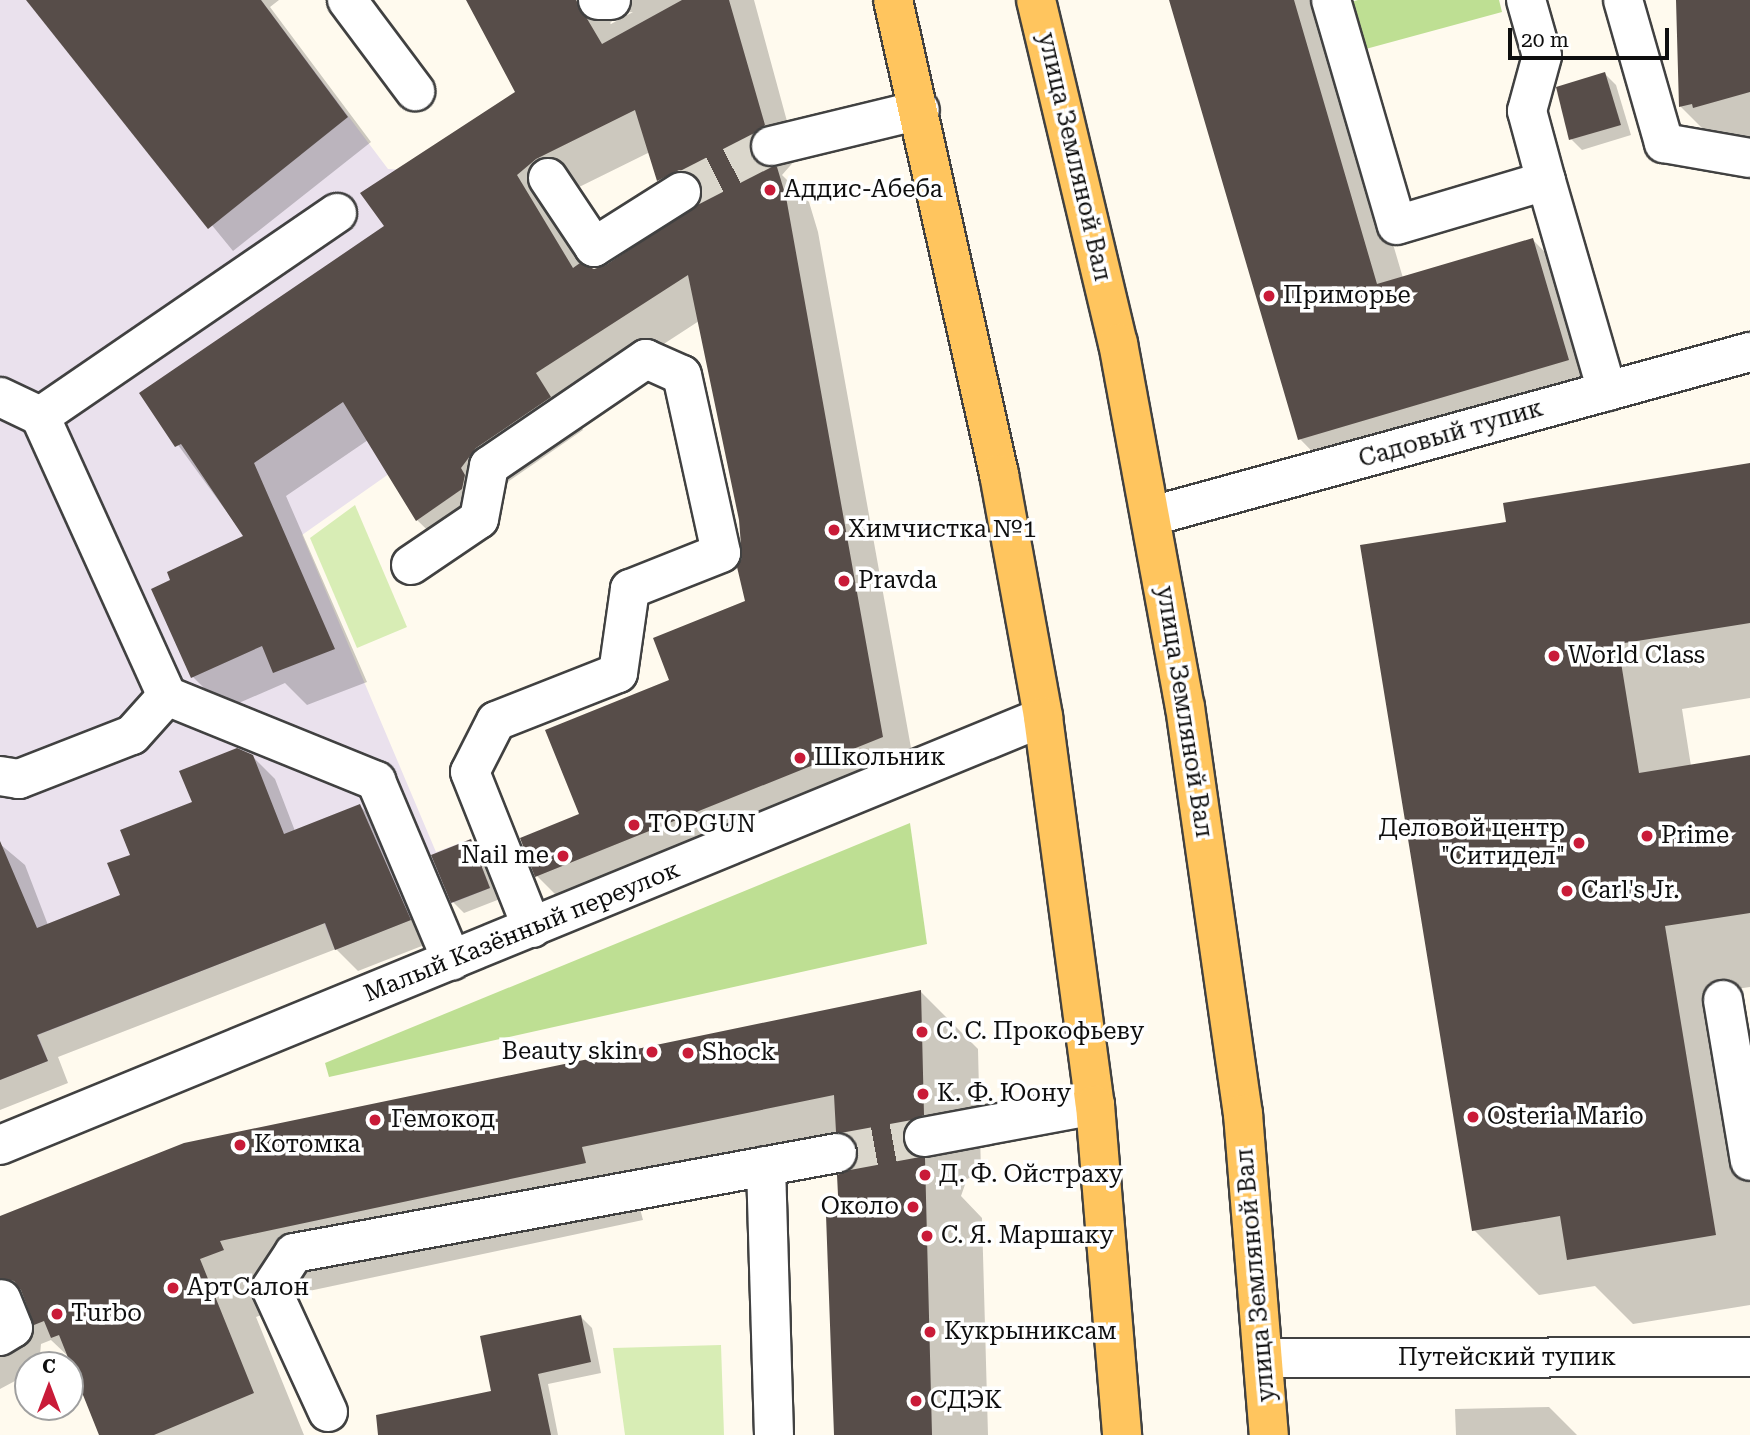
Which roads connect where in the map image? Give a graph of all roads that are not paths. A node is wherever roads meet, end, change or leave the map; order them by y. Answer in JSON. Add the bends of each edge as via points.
{"nodes":[{"id":1,"x":347,"y":0,"type":"edge"},
{"id":2,"x":598,"y":0,"type":"edge"},
{"id":3,"x":611,"y":0,"type":"edge"},
{"id":4,"x":893,"y":0,"type":"edge"},
{"id":5,"x":1036,"y":0,"type":"edge"},
{"id":6,"x":1331,"y":0,"type":"edge"},
{"id":7,"x":1526,"y":0,"type":"edge"},
{"id":8,"x":1623,"y":0,"type":"edge"},
{"id":9,"x":415,"y":91,"type":"dead end"},
{"id":10,"x":920,"y":110,"type":"junction"},
{"id":11,"x":771,"y":146,"type":"tunnel mouth"},
{"id":12,"x":1750,"y":158,"type":"edge"},
{"id":13,"x":548,"y":177,"type":"dead end"},
{"id":14,"x":1546,"y":181,"type":"junction"},
{"id":15,"x":681,"y":192,"type":"tunnel mouth"},
{"id":16,"x":337,"y":213,"type":"dead end"},
{"id":17,"x":1750,"y":352,"type":"edge"},
{"id":18,"x":1607,"y":391,"type":"junction"},
{"id":19,"x":0,"y":397,"type":"edge"},
{"id":20,"x":40,"y":416,"type":"junction"},
{"id":21,"x":1152,"y":516,"type":"junction"},
{"id":22,"x":411,"y":565,"type":"dead end"},
{"id":23,"x":167,"y":696,"type":"junction"},
{"id":24,"x":1043,"y":717,"type":"junction"},
{"id":25,"x":0,"y":776,"type":"edge"},
{"id":26,"x":532,"y":928,"type":"junction"},
{"id":27,"x":452,"y":961,"type":"junction"},
{"id":28,"x":1723,"y":1000,"type":"dead end"},
{"id":29,"x":1095,"y":1105,"type":"junction"},
{"id":30,"x":925,"y":1137,"type":"tunnel mouth"},
{"id":31,"x":0,"y":1145,"type":"edge"},
{"id":32,"x":836,"y":1153,"type":"tunnel mouth"},
{"id":33,"x":1750,"y":1161,"type":"edge"},
{"id":34,"x":766,"y":1166,"type":"junction"},
{"id":35,"x":1,"y":1299,"type":"edge"},
{"id":36,"x":0,"y":1336,"type":"edge"},
{"id":37,"x":1750,"y":1357,"type":"edge"},
{"id":38,"x":1264,"y":1358,"type":"junction"},
{"id":39,"x":328,"y":1412,"type":"dead end"},
{"id":40,"x":774,"y":1435,"type":"edge"},
{"id":41,"x":1122,"y":1435,"type":"edge"},
{"id":42,"x":1269,"y":1435,"type":"edge"}],
"edges":[{"from":1,"to":9,"type":"street"},
{"from":2,"to":3,"type":"street"},
{"from":4,"to":10,"type":"main road"},
{"from":5,"to":21,"type":"main road","name":"улица Земляной Вал","via":[[1118,343]]},
{"from":6,"to":14,"type":"street","via":[[1397,225]]},
{"from":7,"to":14,"type":"street","via":[[1542,56],[1527,111]]},
{"from":8,"to":12,"type":"street","via":[[1664,143]]},
{"from":10,"to":11,"type":"street"},
{"from":10,"to":24,"type":"main road","via":[[999,474]]},
{"from":13,"to":15,"type":"street","via":[[594,247]]},
{"from":14,"to":18,"type":"street"},
{"from":16,"to":20,"type":"street"},
{"from":17,"to":18,"type":"street","name":"Садовый тупик"},
{"from":18,"to":21,"type":"street","name":"Садовый тупик"},
{"from":19,"to":20,"type":"street"},
{"from":20,"to":23,"type":"street"},
{"from":21,"to":38,"type":"main road","name":"улица Земляной Вал","via":[[1236,1059]]},
{"from":22,"to":26,"type":"street","via":[[479,519],[489,466],[646,359],[682,375],[721,553],[630,589],[618,673],[496,721],[470,772]]},
{"from":23,"to":25,"type":"street","via":[[132,735],[19,779]]},
{"from":23,"to":27,"type":"street","via":[[376,781]]},
{"from":24,"to":26,"type":"street","name":"Малый Казённый переулок"},
{"from":24,"to":29,"type":"main road"},
{"from":26,"to":27,"type":"street","name":"Малый Казённый переулок"},
{"from":27,"to":31,"type":"street","name":"Малый Казённый переулок"},
{"from":28,"to":33,"type":"street"},
{"from":29,"to":30,"type":"street"},
{"from":29,"to":41,"type":"main road"},
{"from":32,"to":34,"type":"street"},
{"from":34,"to":39,"type":"street","via":[[294,1253],[271,1288]]},
{"from":34,"to":40,"type":"street"},
{"from":35,"to":36,"type":"street","via":[[13,1328]]},
{"from":37,"to":38,"type":"street","name":"Путейский тупик"},
{"from":38,"to":42,"type":"main road","name":"улица Земляной Вал"}]}
